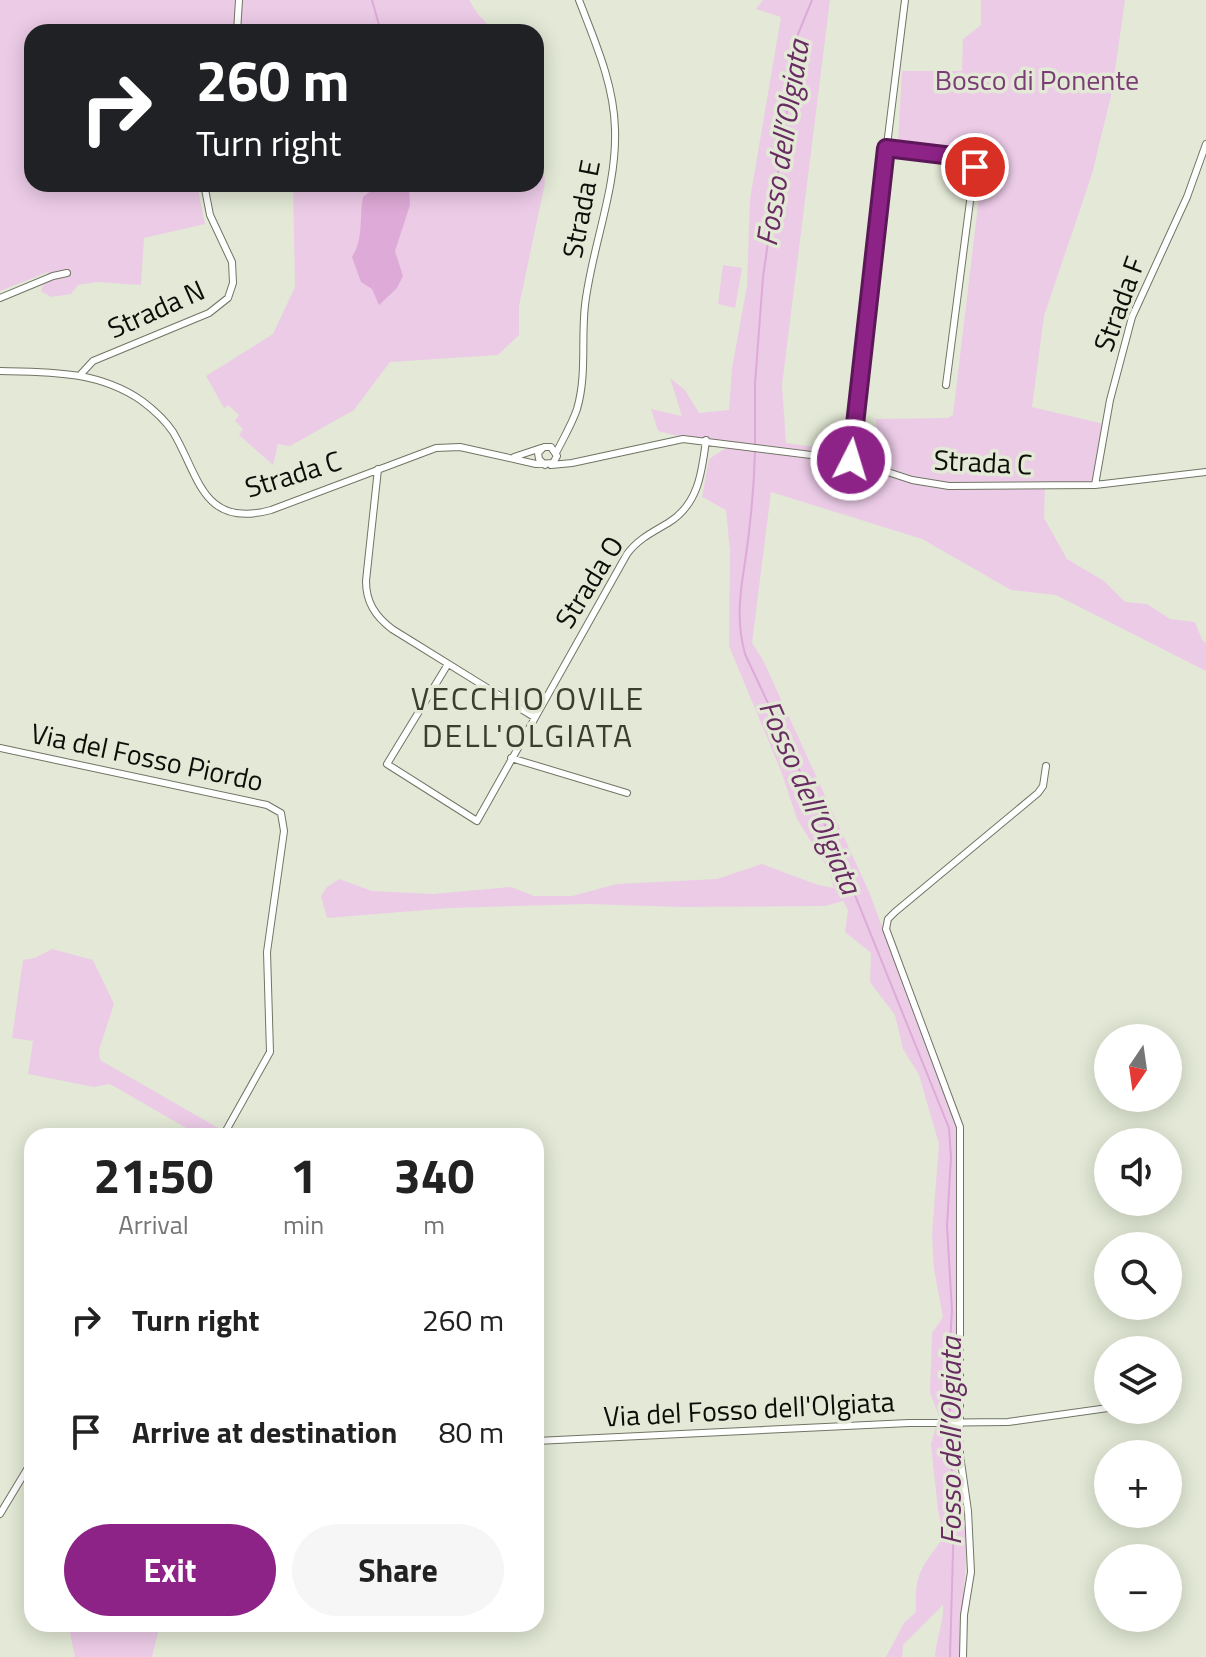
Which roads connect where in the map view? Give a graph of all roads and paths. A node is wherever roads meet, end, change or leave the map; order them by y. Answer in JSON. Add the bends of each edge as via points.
{"nodes":[{"id":1,"x":239,"y":0,"type":"edge"},
{"id":2,"x":579,"y":0,"type":"edge"},
{"id":3,"x":905,"y":0,"type":"edge"},
{"id":4,"x":238,"y":24,"type":"edge"},
{"id":5,"x":1206,"y":144,"type":"edge"},
{"id":6,"x":886,"y":148,"type":"junction"},
{"id":7,"x":1204,"y":160,"type":"edge"},
{"id":8,"x":206,"y":192,"type":"edge"},
{"id":9,"x":67,"y":273,"type":"dead end"},
{"id":10,"x":0,"y":298,"type":"edge"},
{"id":11,"x":0,"y":371,"type":"edge"},
{"id":12,"x":81,"y":374,"type":"junction"},
{"id":13,"x":946,"y":385,"type":"dead end"},
{"id":14,"x":567,"y":429,"type":"junction"},
{"id":15,"x":706,"y":440,"type":"junction"},
{"id":16,"x":543,"y":447,"type":"junction"},
{"id":17,"x":556,"y":455,"type":"junction"},
{"id":18,"x":511,"y":458,"type":"junction"},
{"id":19,"x":851,"y":460,"type":"junction"},
{"id":20,"x":572,"y":463,"type":"junction"},
{"id":21,"x":547,"y":465,"type":"junction"},
{"id":22,"x":378,"y":469,"type":"junction"},
{"id":23,"x":1206,"y":472,"type":"edge"},
{"id":24,"x":1095,"y":485,"type":"junction"},
{"id":25,"x":448,"y":664,"type":"junction"},
{"id":26,"x":534,"y":717,"type":"junction"},
{"id":27,"x":0,"y":748,"type":"edge"},
{"id":28,"x":511,"y":758,"type":"junction"},
{"id":29,"x":1046,"y":766,"type":"dead end"},
{"id":30,"x":627,"y":793,"type":"dead end"},
{"id":31,"x":227,"y":1128,"type":"edge"},
{"id":32,"x":1094,"y":1410,"type":"edge"},
{"id":33,"x":954,"y":1424,"type":"junction"},
{"id":34,"x":544,"y":1441,"type":"edge"},
{"id":35,"x":24,"y":1475,"type":"edge"},
{"id":36,"x":0,"y":1514,"type":"edge"},
{"id":37,"x":963,"y":1657,"type":"edge"}],
"edges":[{"from":1,"to":4,"type":"street"},
{"from":2,"to":14,"type":"street","name":"Strada E","via":[[607,77],[615,146],[585,308],[582,385]]},
{"from":3,"to":6,"type":"street"},
{"from":5,"to":7,"type":"street","name":"Strada F"},
{"from":6,"to":13,"type":"street","via":[[975,163]]},
{"from":6,"to":19,"type":"street"},
{"from":7,"to":24,"type":"street","name":"Strada F","via":[[1132,317]]},
{"from":8,"to":12,"type":"street","name":"Strada N","via":[[232,262],[228,298],[209,313],[93,361]]},
{"from":9,"to":10,"type":"street"},
{"from":11,"to":12,"type":"street","name":"Strada C"},
{"from":12,"to":22,"type":"street","name":"Strada C","via":[[131,394],[157,413],[175,436],[201,491],[233,512],[263,512]]},
{"from":14,"to":16,"type":"street"},
{"from":14,"to":17,"type":"street","name":"Strada E"},
{"from":15,"to":19,"type":"street","name":"Strada C"},
{"from":15,"to":20,"type":"street","name":"Strada C","via":[[665,441]]},
{"from":15,"to":26,"type":"street","name":"Strada O","via":[[691,501],[630,550]]},
{"from":16,"to":17,"type":"street","via":[[551,447]]},
{"from":16,"to":18,"type":"street"},
{"from":16,"to":21,"type":"street","via":[[538,456]]},
{"from":17,"to":20,"type":"street"},
{"from":17,"to":21,"type":"street","name":"Strada E"},
{"from":18,"to":21,"type":"street","name":"Strada C"},
{"from":18,"to":22,"type":"street","name":"Strada C","via":[[447,446]]},
{"from":19,"to":24,"type":"street","name":"Strada C","via":[[939,485]]},
{"from":20,"to":21,"type":"street","name":"Strada C"},
{"from":22,"to":25,"type":"street","via":[[366,586],[370,603],[385,624]]},
{"from":23,"to":24,"type":"street","name":"Strada C"},
{"from":25,"to":26,"type":"street"},
{"from":25,"to":28,"type":"street","name":"Strada O","via":[[387,764],[477,821]]},
{"from":26,"to":28,"type":"street","name":"Strada O"},
{"from":27,"to":31,"type":"street","name":"Via del Fosso Piordo","via":[[267,805],[281,813],[284,831],[267,952],[270,1052]]},
{"from":28,"to":30,"type":"street"},
{"from":29,"to":33,"type":"street","via":[[1038,793],[886,924],[960,1127]]},
{"from":32,"to":33,"type":"street","name":"Via del Fosso dell'Olgiata"},
{"from":33,"to":34,"type":"street","name":"Via del Fosso dell'Olgiata"},
{"from":33,"to":37,"type":"street","via":[[971,1572]]},
{"from":35,"to":36,"type":"street"}]}
